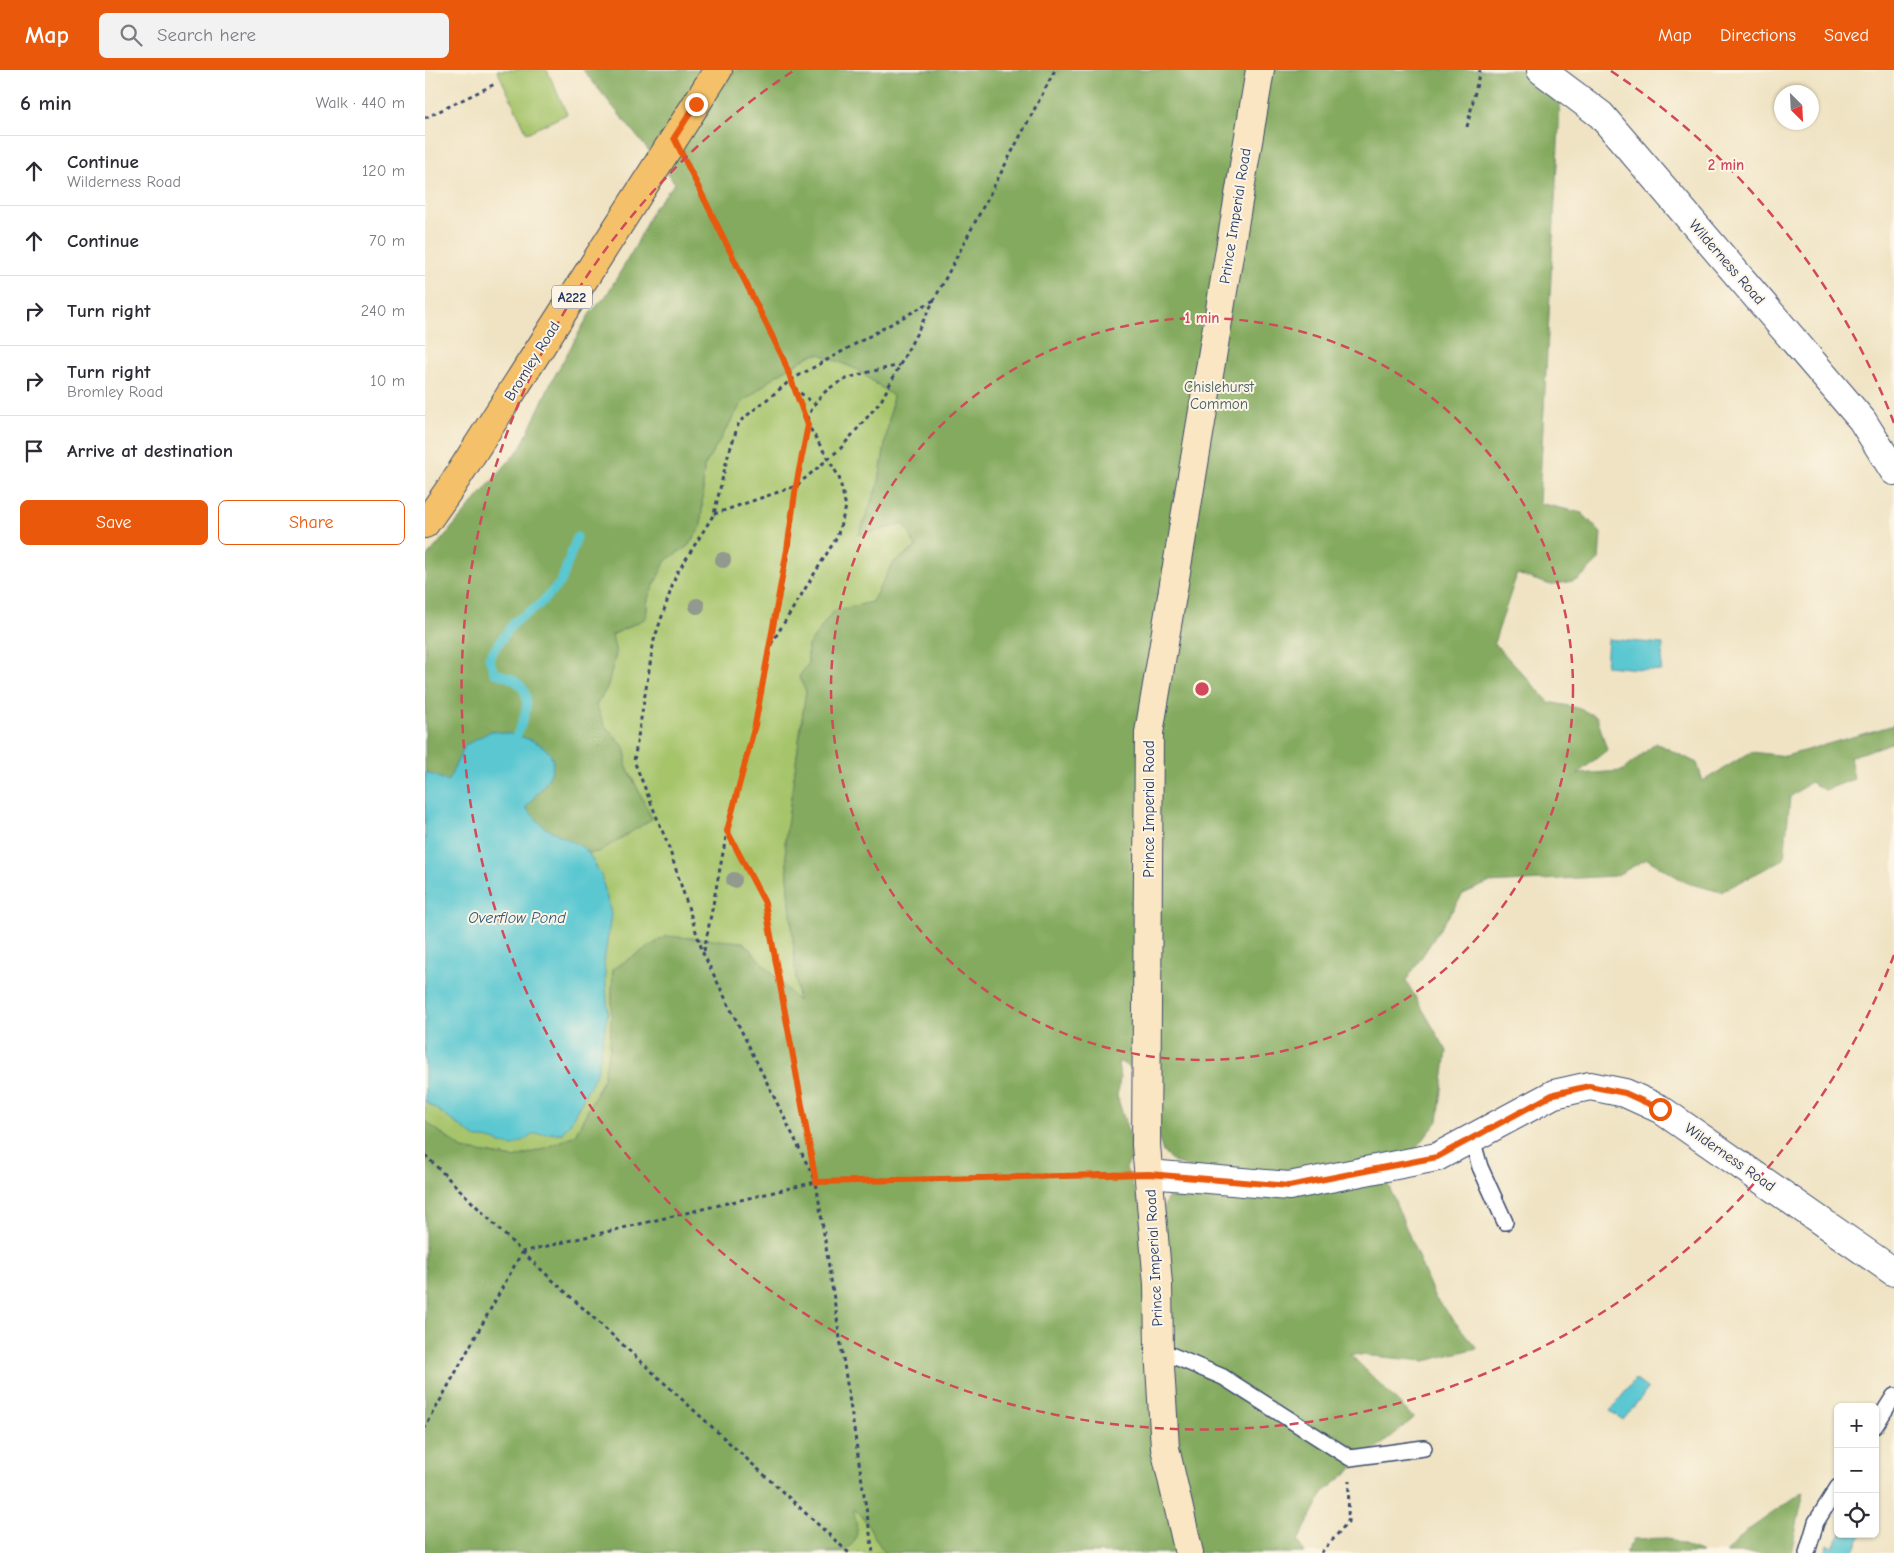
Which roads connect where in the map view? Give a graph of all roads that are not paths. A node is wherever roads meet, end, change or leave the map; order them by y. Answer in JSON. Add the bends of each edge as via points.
{"nodes":[{"id":1,"x":718,"y":70,"type":"edge"},
{"id":2,"x":1260,"y":70,"type":"edge"},
{"id":3,"x":1541,"y":70,"type":"edge"},
{"id":4,"x":1894,"y":471,"type":"edge"},
{"id":5,"x":425,"y":524,"type":"edge"},
{"id":6,"x":1472,"y":1139,"type":"junction"},
{"id":7,"x":1149,"y":1174,"type":"junction"},
{"id":8,"x":1505,"y":1222,"type":"dead end"},
{"id":9,"x":1894,"y":1272,"type":"edge"},
{"id":10,"x":1159,"y":1350,"type":"junction"},
{"id":11,"x":1894,"y":1396,"type":"edge"},
{"id":12,"x":1879,"y":1420,"type":"edge"},
{"id":13,"x":1425,"y":1448,"type":"dead end"},
{"id":14,"x":1834,"y":1493,"type":"edge"},
{"id":15,"x":1189,"y":1553,"type":"edge"},
{"id":16,"x":1807,"y":1553,"type":"edge"}],
"edges":[{"from":1,"to":5,"type":"main road","name":"Bromley Road","number":"A222"},
{"from":2,"to":7,"type":"main road","name":"Prince Imperial Road","via":[[1149,733],[1146,1145]]},
{"from":3,"to":4,"type":"street","name":"Wilderness Road","via":[[1601,115],[1862,420]]},
{"from":6,"to":7,"type":"street","name":"Wilderness Road","via":[[1437,1157],[1289,1186]]},
{"from":6,"to":8,"type":"lane","via":[[1480,1167]]},
{"from":6,"to":9,"type":"street","name":"Wilderness Road","via":[[1554,1094],[1589,1086],[1625,1093],[1660,1109]]},
{"from":7,"to":10,"type":"main road","name":"Prince Imperial Road","via":[[1158,1284]]},
{"from":10,"to":13,"type":"lane","via":[[1223,1377],[1350,1458]]},
{"from":10,"to":15,"type":"main road","name":"Prince Imperial Road","via":[[1165,1448]]},
{"from":11,"to":12,"type":"lane"},
{"from":14,"to":16,"type":"lane","via":[[1816,1522]]}]}
